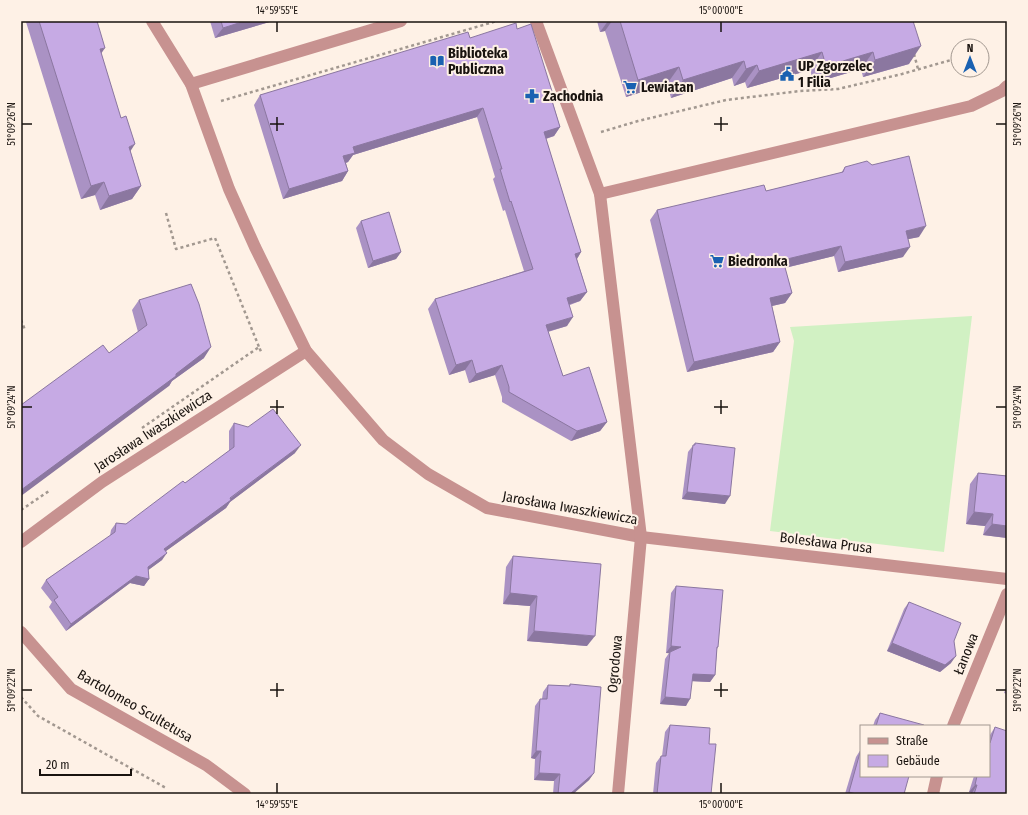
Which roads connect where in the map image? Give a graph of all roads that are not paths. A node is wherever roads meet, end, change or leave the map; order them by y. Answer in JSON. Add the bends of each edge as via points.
{"nodes":[{"id":1,"x":152,"y":21,"type":"edge"},
{"id":2,"x":401,"y":21,"type":"edge"},
{"id":3,"x":536,"y":21,"type":"edge"},
{"id":4,"x":190,"y":84,"type":"junction"},
{"id":5,"x":1007,"y":86,"type":"edge"},
{"id":6,"x":600,"y":194,"type":"junction"},
{"id":7,"x":306,"y":351,"type":"junction"},
{"id":8,"x":641,"y":537,"type":"junction"},
{"id":9,"x":21,"y":542,"type":"edge"},
{"id":10,"x":1007,"y":579,"type":"edge"},
{"id":11,"x":1007,"y":594,"type":"edge"},
{"id":12,"x":21,"y":632,"type":"edge"},
{"id":13,"x":953,"y":725,"type":"edge"},
{"id":14,"x":937,"y":777,"type":"edge"},
{"id":15,"x":245,"y":794,"type":"edge"},
{"id":16,"x":618,"y":794,"type":"edge"},
{"id":17,"x":933,"y":794,"type":"edge"}],
"edges":[{"from":1,"to":4,"type":"street","name":"Jarosława Iwaszkiewicza"},
{"from":2,"to":4,"type":"street"},
{"from":3,"to":6,"type":"street","name":"Jarosława Iwaszkiewicza"},
{"from":4,"to":7,"type":"street","name":"Jarosława Iwaszkiewicza","via":[[229,189],[254,247]]},
{"from":5,"to":6,"type":"street","via":[[971,106]]},
{"from":6,"to":8,"type":"street","name":"Jarosława Iwaszkiewicza"},
{"from":7,"to":8,"type":"street","name":"Jarosława Iwaszkiewicza","via":[[383,440],[428,474],[487,508]]},
{"from":7,"to":9,"type":"street","name":"Jarosława Iwaszkiewicza","via":[[102,482]]},
{"from":8,"to":10,"type":"street","name":"Bolesława Prusa"},
{"from":8,"to":16,"type":"street","name":"Ogrodowa"},
{"from":11,"to":13,"type":"street","name":"Łanowa"},
{"from":12,"to":15,"type":"street","name":"Bartolomeo Scultetusa","via":[[71,689],[206,765]]},
{"from":14,"to":17,"type":"street"}]}
